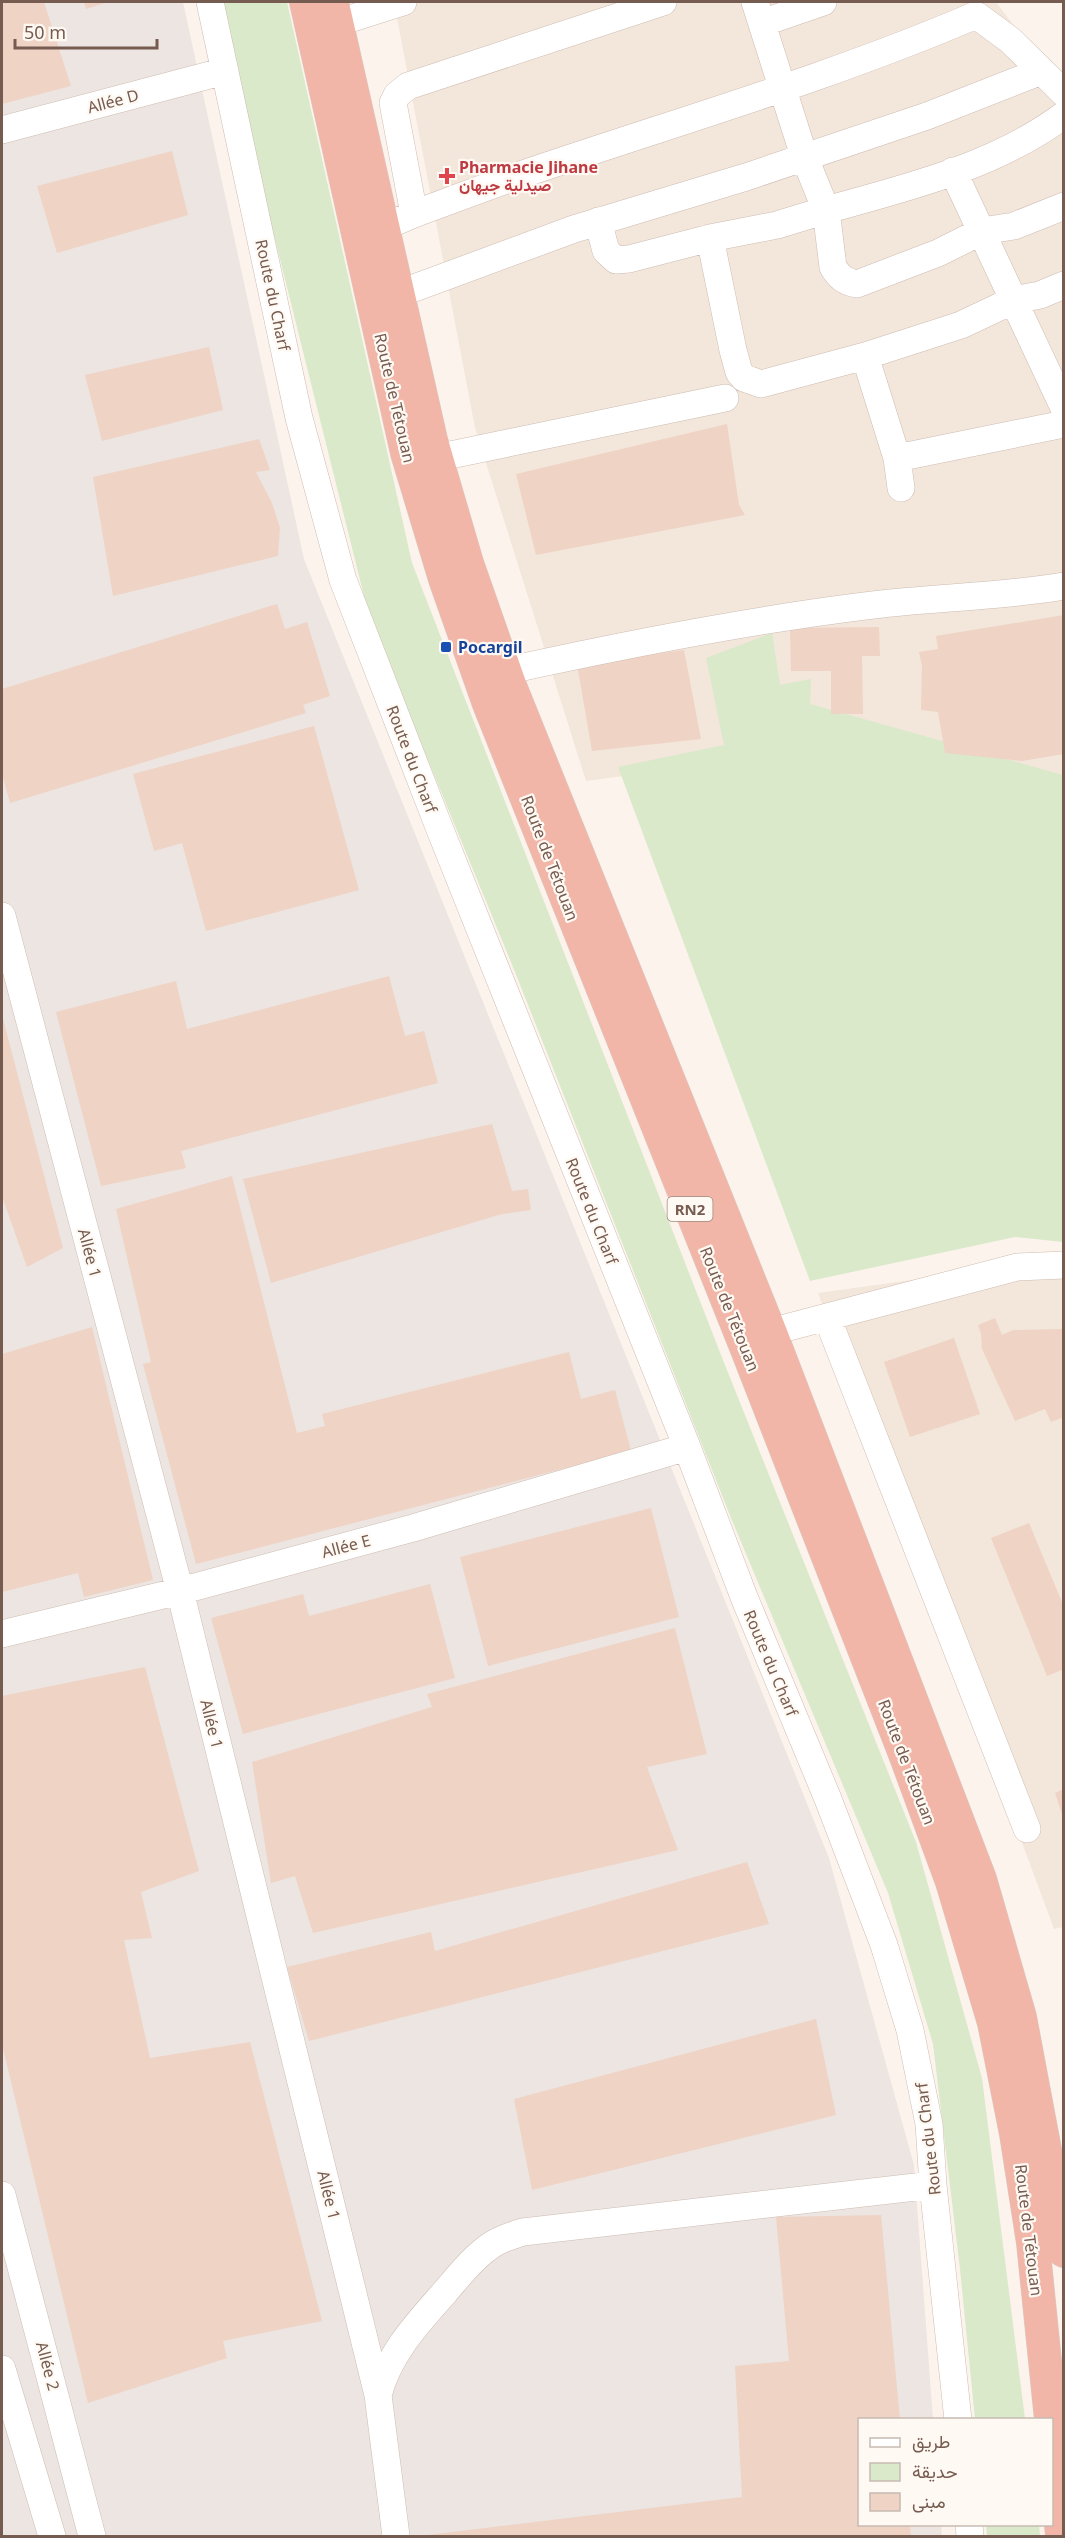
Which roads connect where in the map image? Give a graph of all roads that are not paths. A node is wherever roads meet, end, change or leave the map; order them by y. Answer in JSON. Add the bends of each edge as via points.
{"nodes":[{"id":1,"x":210,"y":2,"type":"edge"},
{"id":2,"x":306,"y":2,"type":"edge"},
{"id":3,"x":403,"y":2,"type":"edge"},
{"id":4,"x":663,"y":2,"type":"edge"},
{"id":5,"x":823,"y":2,"type":"edge"},
{"id":6,"x":970,"y":8,"type":"edge"},
{"id":7,"x":335,"y":12,"type":"edge"},
{"id":8,"x":759,"y":12,"type":"edge"},
{"id":9,"x":225,"y":71,"type":"junction"},
{"id":10,"x":1039,"y":72,"type":"junction"},
{"id":11,"x":782,"y":87,"type":"junction"},
{"id":12,"x":1064,"y":93,"type":"edge"},
{"id":13,"x":1064,"y":115,"type":"edge"},
{"id":14,"x":2,"y":130,"type":"edge"},
{"id":15,"x":804,"y":156,"type":"junction"},
{"id":16,"x":952,"y":171,"type":"junction"},
{"id":17,"x":1064,"y":206,"type":"edge"},
{"id":18,"x":826,"y":210,"type":"junction"},
{"id":19,"x":414,"y":214,"type":"junction"},
{"id":20,"x":598,"y":221,"type":"junction"},
{"id":21,"x":382,"y":229,"type":"junction"},
{"id":22,"x":982,"y":231,"type":"junction"},
{"id":23,"x":710,"y":238,"type":"junction"},
{"id":24,"x":1064,"y":285,"type":"edge"},
{"id":25,"x":398,"y":294,"type":"junction"},
{"id":26,"x":1014,"y":300,"type":"junction"},
{"id":27,"x":865,"y":356,"type":"junction"},
{"id":28,"x":1055,"y":371,"type":"edge"},
{"id":29,"x":724,"y":398,"type":"dead end"},
{"id":30,"x":1064,"y":408,"type":"edge"},
{"id":31,"x":1064,"y":424,"type":"edge"},
{"id":32,"x":436,"y":458,"type":"junction"},
{"id":33,"x":897,"y":458,"type":"junction"},
{"id":34,"x":901,"y":488,"type":"dead end"},
{"id":35,"x":1064,"y":586,"type":"edge"},
{"id":36,"x":505,"y":671,"type":"junction"},
{"id":37,"x":2,"y":916,"type":"edge"},
{"id":38,"x":1064,"y":1265,"type":"edge"},
{"id":39,"x":827,"y":1317,"type":"junction"},
{"id":40,"x":770,"y":1332,"type":"junction"},
{"id":41,"x":687,"y":1447,"type":"junction"},
{"id":42,"x":180,"y":1591,"type":"junction"},
{"id":43,"x":2,"y":1634,"type":"edge"},
{"id":44,"x":1027,"y":1829,"type":"dead end"},
{"id":45,"x":933,"y":2185,"type":"junction"},
{"id":46,"x":2,"y":2195,"type":"edge"},
{"id":47,"x":1063,"y":2244,"type":"edge"},
{"id":48,"x":2,"y":2368,"type":"edge"},
{"id":49,"x":378,"y":2395,"type":"junction"},
{"id":50,"x":958,"y":2418,"type":"edge"},
{"id":51,"x":1051,"y":2418,"type":"edge"},
{"id":52,"x":1053,"y":2440,"type":"edge"},
{"id":53,"x":52,"y":2536,"type":"edge"},
{"id":54,"x":92,"y":2536,"type":"edge"},
{"id":55,"x":396,"y":2536,"type":"edge"},
{"id":56,"x":1062,"y":2536,"type":"edge"}],
"edges":[{"from":1,"to":9,"type":"street","name":"Route du Charf"},
{"from":2,"to":51,"type":"highway","name":"Route de Tétouan","number":"RN2","via":[[407,453],[445,579],[489,704],[746,1347],[952,1882],[994,2023],[1016,2134],[1033,2243]]},
{"from":3,"to":7,"type":"street"},
{"from":4,"to":19,"type":"street","via":[[401,91],[393,103]]},
{"from":5,"to":8,"type":"street"},
{"from":6,"to":10,"type":"street","via":[[1010,40]]},
{"from":6,"to":11,"type":"street","via":[[876,55]]},
{"from":7,"to":21,"type":"highway","name":"Route de Tétouan","number":"RN2"},
{"from":8,"to":11,"type":"street"},
{"from":9,"to":14,"type":"street","name":"Allée D"},
{"from":9,"to":41,"type":"street","name":"Route du Charf","via":[[299,418],[343,580]]},
{"from":10,"to":12,"type":"street"},
{"from":10,"to":15,"type":"street","via":[[927,116]]},
{"from":11,"to":15,"type":"street"},
{"from":11,"to":19,"type":"street"},
{"from":13,"to":16,"type":"street","via":[[1017,144]]},
{"from":15,"to":18,"type":"street"},
{"from":15,"to":20,"type":"street"},
{"from":16,"to":18,"type":"street"},
{"from":16,"to":22,"type":"street"},
{"from":17,"to":22,"type":"street","via":[[1014,226]]},
{"from":18,"to":22,"type":"street","via":[[833,267],[848,283],[874,279]]},
{"from":18,"to":23,"type":"street","via":[[777,225]]},
{"from":19,"to":21,"type":"street"},
{"from":20,"to":23,"type":"street","via":[[606,251],[616,260]]},
{"from":20,"to":25,"type":"street"},
{"from":21,"to":25,"type":"highway","name":"Route de Tétouan","number":"RN2"},
{"from":22,"to":26,"type":"street"},
{"from":23,"to":27,"type":"street","via":[[733,350],[744,378],[761,384]]},
{"from":24,"to":26,"type":"street"},
{"from":25,"to":32,"type":"highway","name":"Route de Tétouan","number":"RN2"},
{"from":26,"to":27,"type":"street","via":[[961,324]]},
{"from":26,"to":28,"type":"street"},
{"from":27,"to":33,"type":"street"},
{"from":28,"to":30,"type":"street"},
{"from":29,"to":32,"type":"street"},
{"from":31,"to":33,"type":"street"},
{"from":32,"to":36,"type":"highway","name":"Route de Tétouan","number":"RN2"},
{"from":33,"to":34,"type":"street"},
{"from":35,"to":36,"type":"street","via":[[782,617],[658,638]]},
{"from":36,"to":40,"type":"highway","name":"Route de Tétouan","number":"RN2"},
{"from":37,"to":42,"type":"street","name":"Allée 1"},
{"from":38,"to":39,"type":"street","via":[[1017,1267]]},
{"from":39,"to":40,"type":"street"},
{"from":39,"to":44,"type":"street"},
{"from":40,"to":47,"type":"highway","name":"Route de Tétouan","number":"RN2","via":[[980,1879],[1020,2017]]},
{"from":41,"to":42,"type":"street","name":"Allée E","via":[[413,1528]]},
{"from":41,"to":45,"type":"street","name":"Route du Charf","via":[[884,1945],[922,2084]]},
{"from":42,"to":43,"type":"street","name":"Allée E"},
{"from":42,"to":49,"type":"street","name":"Allée 1"},
{"from":45,"to":49,"type":"street","via":[[509,2236],[470,2263],[404,2339],[391,2359]]},
{"from":45,"to":50,"type":"street","name":"Route du Charf"},
{"from":46,"to":54,"type":"street","name":"Allée 2"},
{"from":48,"to":53,"type":"street"},
{"from":49,"to":55,"type":"street","name":"Allée 1"},
{"from":52,"to":56,"type":"highway"}]}
